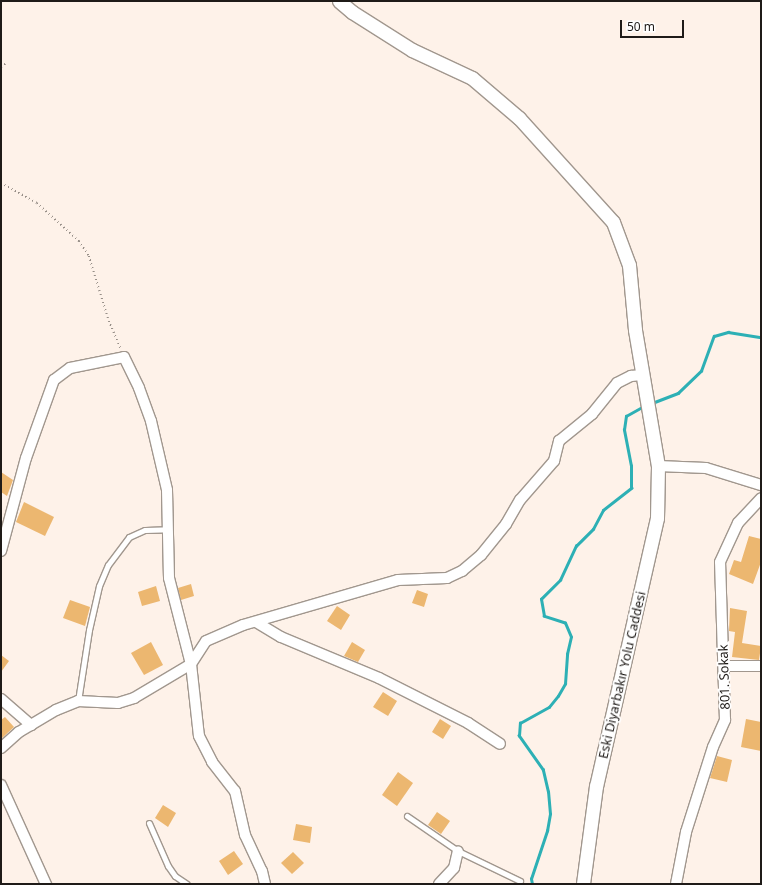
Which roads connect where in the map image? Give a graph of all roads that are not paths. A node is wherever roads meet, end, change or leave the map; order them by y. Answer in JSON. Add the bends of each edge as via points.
{"nodes":[{"id":1,"x":339,"y":1,"type":"edge"},
{"id":2,"x":642,"y":375,"type":"junction"},
{"id":3,"x":658,"y":466,"type":"junction"},
{"id":4,"x":761,"y":485,"type":"edge"},
{"id":5,"x":761,"y":498,"type":"edge"},
{"id":6,"x":169,"y":529,"type":"junction"},
{"id":7,"x":1,"y":550,"type":"edge"},
{"id":8,"x":256,"y":622,"type":"junction"},
{"id":9,"x":191,"y":664,"type":"junction"},
{"id":10,"x":725,"y":666,"type":"junction"},
{"id":11,"x":761,"y":666,"type":"edge"},
{"id":12,"x":1,"y":699,"type":"edge"},
{"id":13,"x":78,"y":701,"type":"junction"},
{"id":14,"x":31,"y":725,"type":"junction"},
{"id":15,"x":500,"y":744,"type":"dead end"},
{"id":16,"x":1,"y":748,"type":"edge"},
{"id":17,"x":1,"y":785,"type":"edge"},
{"id":18,"x":407,"y":816,"type":"dead end"},
{"id":19,"x":150,"y":823,"type":"dead end"},
{"id":20,"x":458,"y":851,"type":"junction"},
{"id":21,"x":520,"y":881,"type":"dead end"},
{"id":22,"x":46,"y":884,"type":"edge"},
{"id":23,"x":187,"y":884,"type":"edge"},
{"id":24,"x":265,"y":884,"type":"edge"},
{"id":25,"x":439,"y":884,"type":"edge"},
{"id":26,"x":583,"y":884,"type":"edge"},
{"id":27,"x":676,"y":884,"type":"edge"}],
"edges":[{"from":1,"to":2,"type":"street","name":"Eski Diyarbakır Yolu Caddesi","via":[[412,50],[472,78],[520,118],[613,222],[629,265]]},
{"from":2,"to":3,"type":"street","name":"Eski Diyarbakır Yolu Caddesi"},
{"from":2,"to":8,"type":"street","via":[[631,376],[617,383],[592,414],[560,441],[554,461],[520,500],[506,524],[482,555],[462,571],[447,578],[398,580]]},
{"from":3,"to":4,"type":"street","via":[[706,468]]},
{"from":3,"to":26,"type":"street","name":"Eski Diyarbakır Yolu Caddesi","via":[[657,518],[596,786]]},
{"from":5,"to":10,"type":"street","name":"801. Sokak","via":[[738,523],[720,562]]},
{"from":6,"to":7,"type":"street","via":[[167,490],[156,438],[140,388],[124,357],[70,368],[54,380],[26,458]]},
{"from":6,"to":9,"type":"street","via":[[170,582]]},
{"from":6,"to":13,"type":"lane","via":[[145,530],[129,537],[108,565],[99,586],[88,630]]},
{"from":8,"to":9,"type":"street","via":[[206,641]]},
{"from":8,"to":15,"type":"street","via":[[281,637],[379,678],[468,723]]},
{"from":9,"to":13,"type":"street","via":[[134,698],[123,701]]},
{"from":9,"to":24,"type":"street","via":[[199,736],[212,762],[235,790],[245,835],[262,871]]},
{"from":10,"to":11,"type":"street"},
{"from":10,"to":27,"type":"street","name":"801. Sokak","via":[[725,720],[713,747],[686,832]]},
{"from":12,"to":14,"type":"street"},
{"from":13,"to":14,"type":"street"},
{"from":14,"to":16,"type":"street"},
{"from":17,"to":22,"type":"street"},
{"from":18,"to":20,"type":"lane"},
{"from":19,"to":23,"type":"lane","via":[[174,876]]},
{"from":20,"to":21,"type":"lane"},
{"from":20,"to":25,"type":"street","via":[[454,868]]}]}
